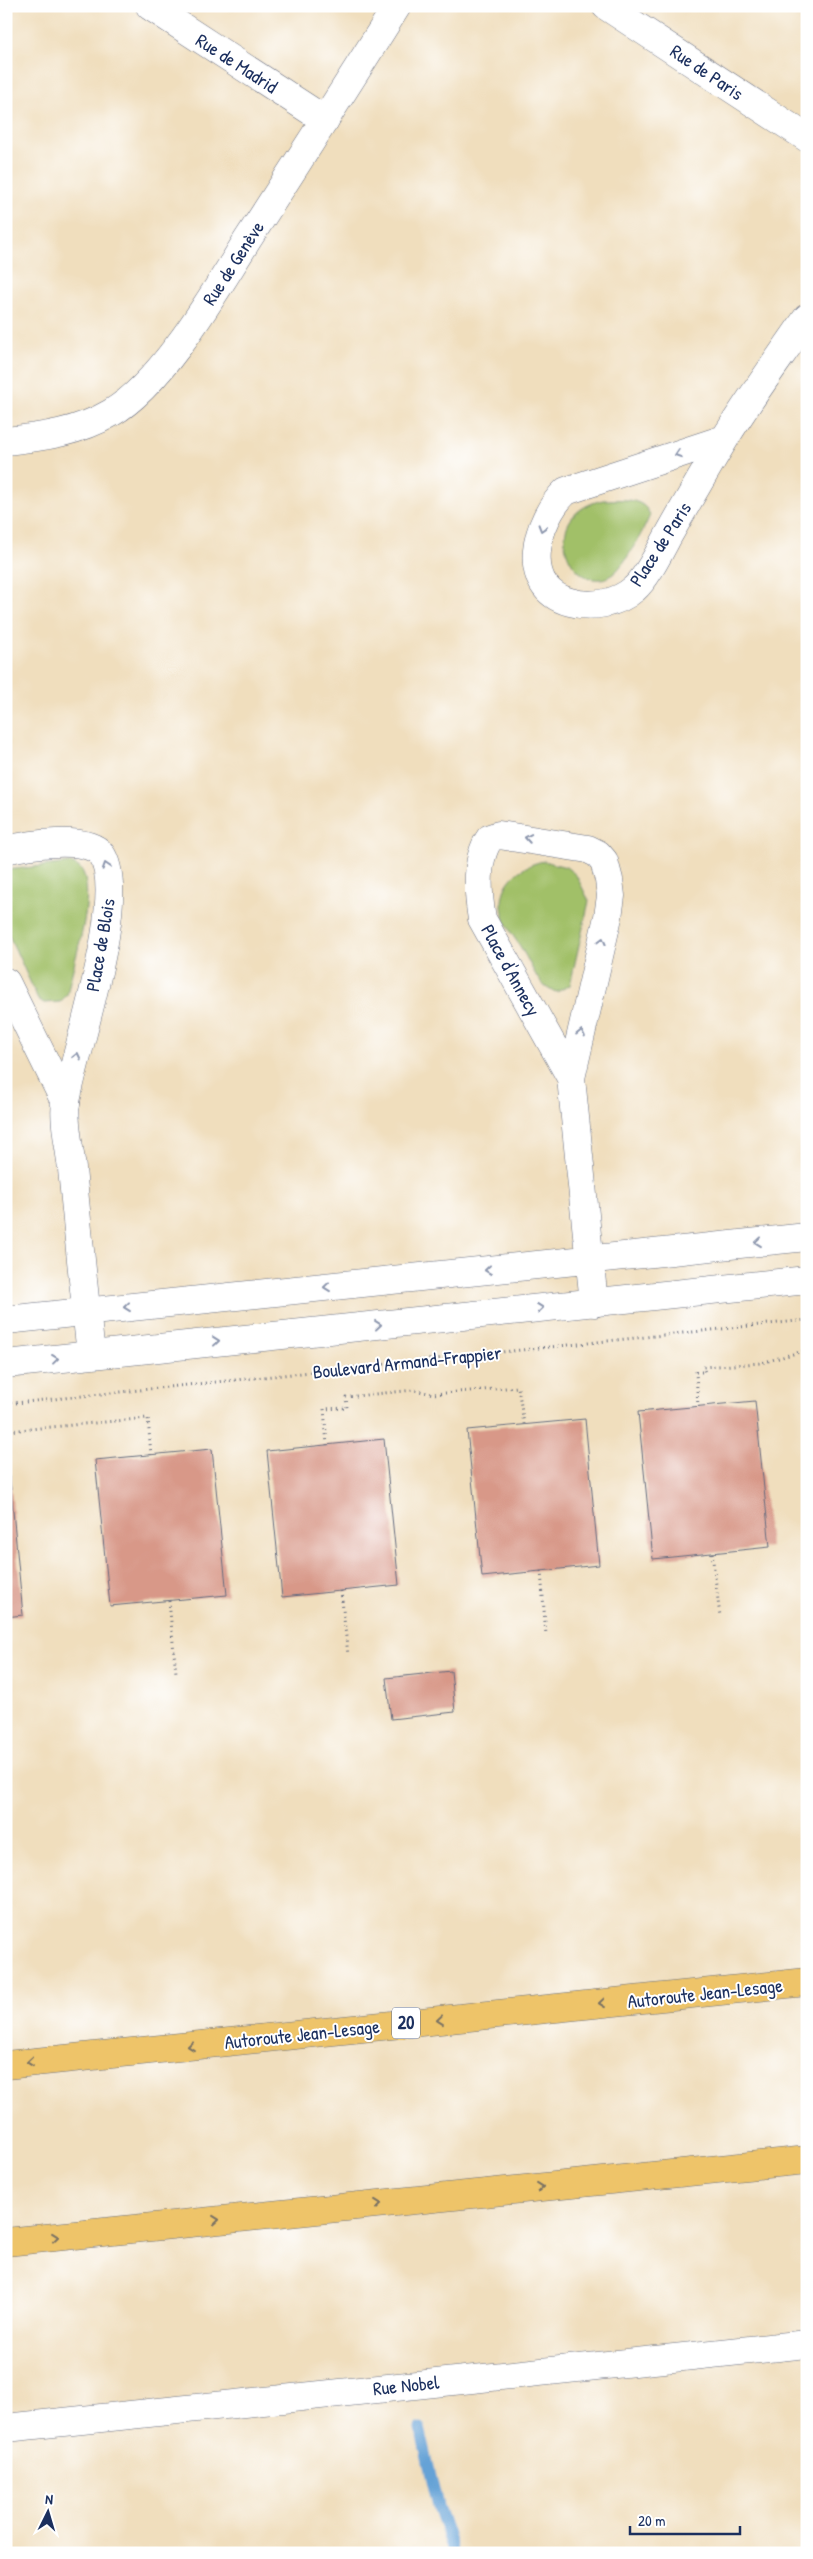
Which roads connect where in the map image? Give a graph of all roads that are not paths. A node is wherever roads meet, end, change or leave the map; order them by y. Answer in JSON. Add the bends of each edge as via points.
{"nodes":[{"id":1,"x":150,"y":6,"type":"edge"},
{"id":2,"x":397,"y":6,"type":"edge"},
{"id":3,"x":606,"y":6,"type":"edge"},
{"id":4,"x":325,"y":120,"type":"junction"},
{"id":5,"x":807,"y":138,"type":"edge"},
{"id":6,"x":807,"y":318,"type":"edge"},
{"id":7,"x":724,"y":439,"type":"junction"},
{"id":8,"x":6,"y":441,"type":"edge"},
{"id":9,"x":6,"y":850,"type":"edge"},
{"id":10,"x":6,"y":982,"type":"edge"},
{"id":11,"x":571,"y":1078,"type":"junction"},
{"id":12,"x":66,"y":1104,"type":"junction"},
{"id":13,"x":807,"y":1237,"type":"edge"},
{"id":14,"x":589,"y":1260,"type":"junction"},
{"id":15,"x":807,"y":1280,"type":"edge"},
{"id":16,"x":594,"y":1303,"type":"junction"},
{"id":17,"x":86,"y":1312,"type":"junction"},
{"id":18,"x":6,"y":1320,"type":"edge"},
{"id":19,"x":91,"y":1354,"type":"junction"},
{"id":20,"x":6,"y":1364,"type":"edge"},
{"id":21,"x":807,"y":1982,"type":"edge"},
{"id":22,"x":6,"y":2065,"type":"edge"},
{"id":23,"x":807,"y":2160,"type":"edge"},
{"id":24,"x":6,"y":2242,"type":"edge"},
{"id":25,"x":807,"y":2344,"type":"edge"},
{"id":26,"x":6,"y":2428,"type":"edge"}],
"edges":[{"from":1,"to":4,"type":"street","name":"Rue de Madrid"},
{"from":2,"to":4,"type":"street","name":"Rue de Genève"},
{"from":3,"to":5,"type":"street","name":"Rue de Paris"},
{"from":4,"to":8,"type":"street","name":"Rue de Genève","via":[[194,323],[155,375],[113,413],[92,423],[40,438]]},
{"from":6,"to":7,"type":"street","name":"Place de Paris"},
{"from":7,"to":7,"type":"street","name":"Place de Paris","one_way":true,"via":[[566,491],[554,502],[541,531],[538,563],[540,577],[548,591],[562,600],[582,605],[610,602],[634,589],[655,560]]},
{"from":12,"to":9,"type":"street","name":"Place de Blois","one_way":true,"via":[[105,931],[109,904],[108,870],[100,852],[82,844]]},
{"from":10,"to":12,"type":"street","name":"Place de Blois"},
{"from":11,"to":11,"type":"street","name":"Place d'Annecy","one_way":true,"via":[[608,917],[611,896],[607,869],[598,854],[588,849],[499,835],[490,838],[482,855],[479,901],[482,919]]},
{"from":11,"to":14,"type":"street","name":"Place d'Annecy"},
{"from":12,"to":17,"type":"street","name":"Place de Blois"},
{"from":13,"to":14,"type":"street","one_way":true},
{"from":14,"to":16,"type":"street","name":"Place d'Annecy"},
{"from":14,"to":17,"type":"street","one_way":true},
{"from":15,"to":16,"type":"street"},
{"from":19,"to":16,"type":"street","one_way":true},
{"from":17,"to":18,"type":"street"},
{"from":17,"to":19,"type":"street","name":"Place de Blois"},
{"from":20,"to":19,"type":"street","one_way":true},
{"from":21,"to":22,"type":"highway","name":"Autoroute Jean-Lesage","number":"20","one_way":true},
{"from":24,"to":23,"type":"highway","one_way":true},
{"from":25,"to":26,"type":"street","name":"Rue Nobel"}]}
